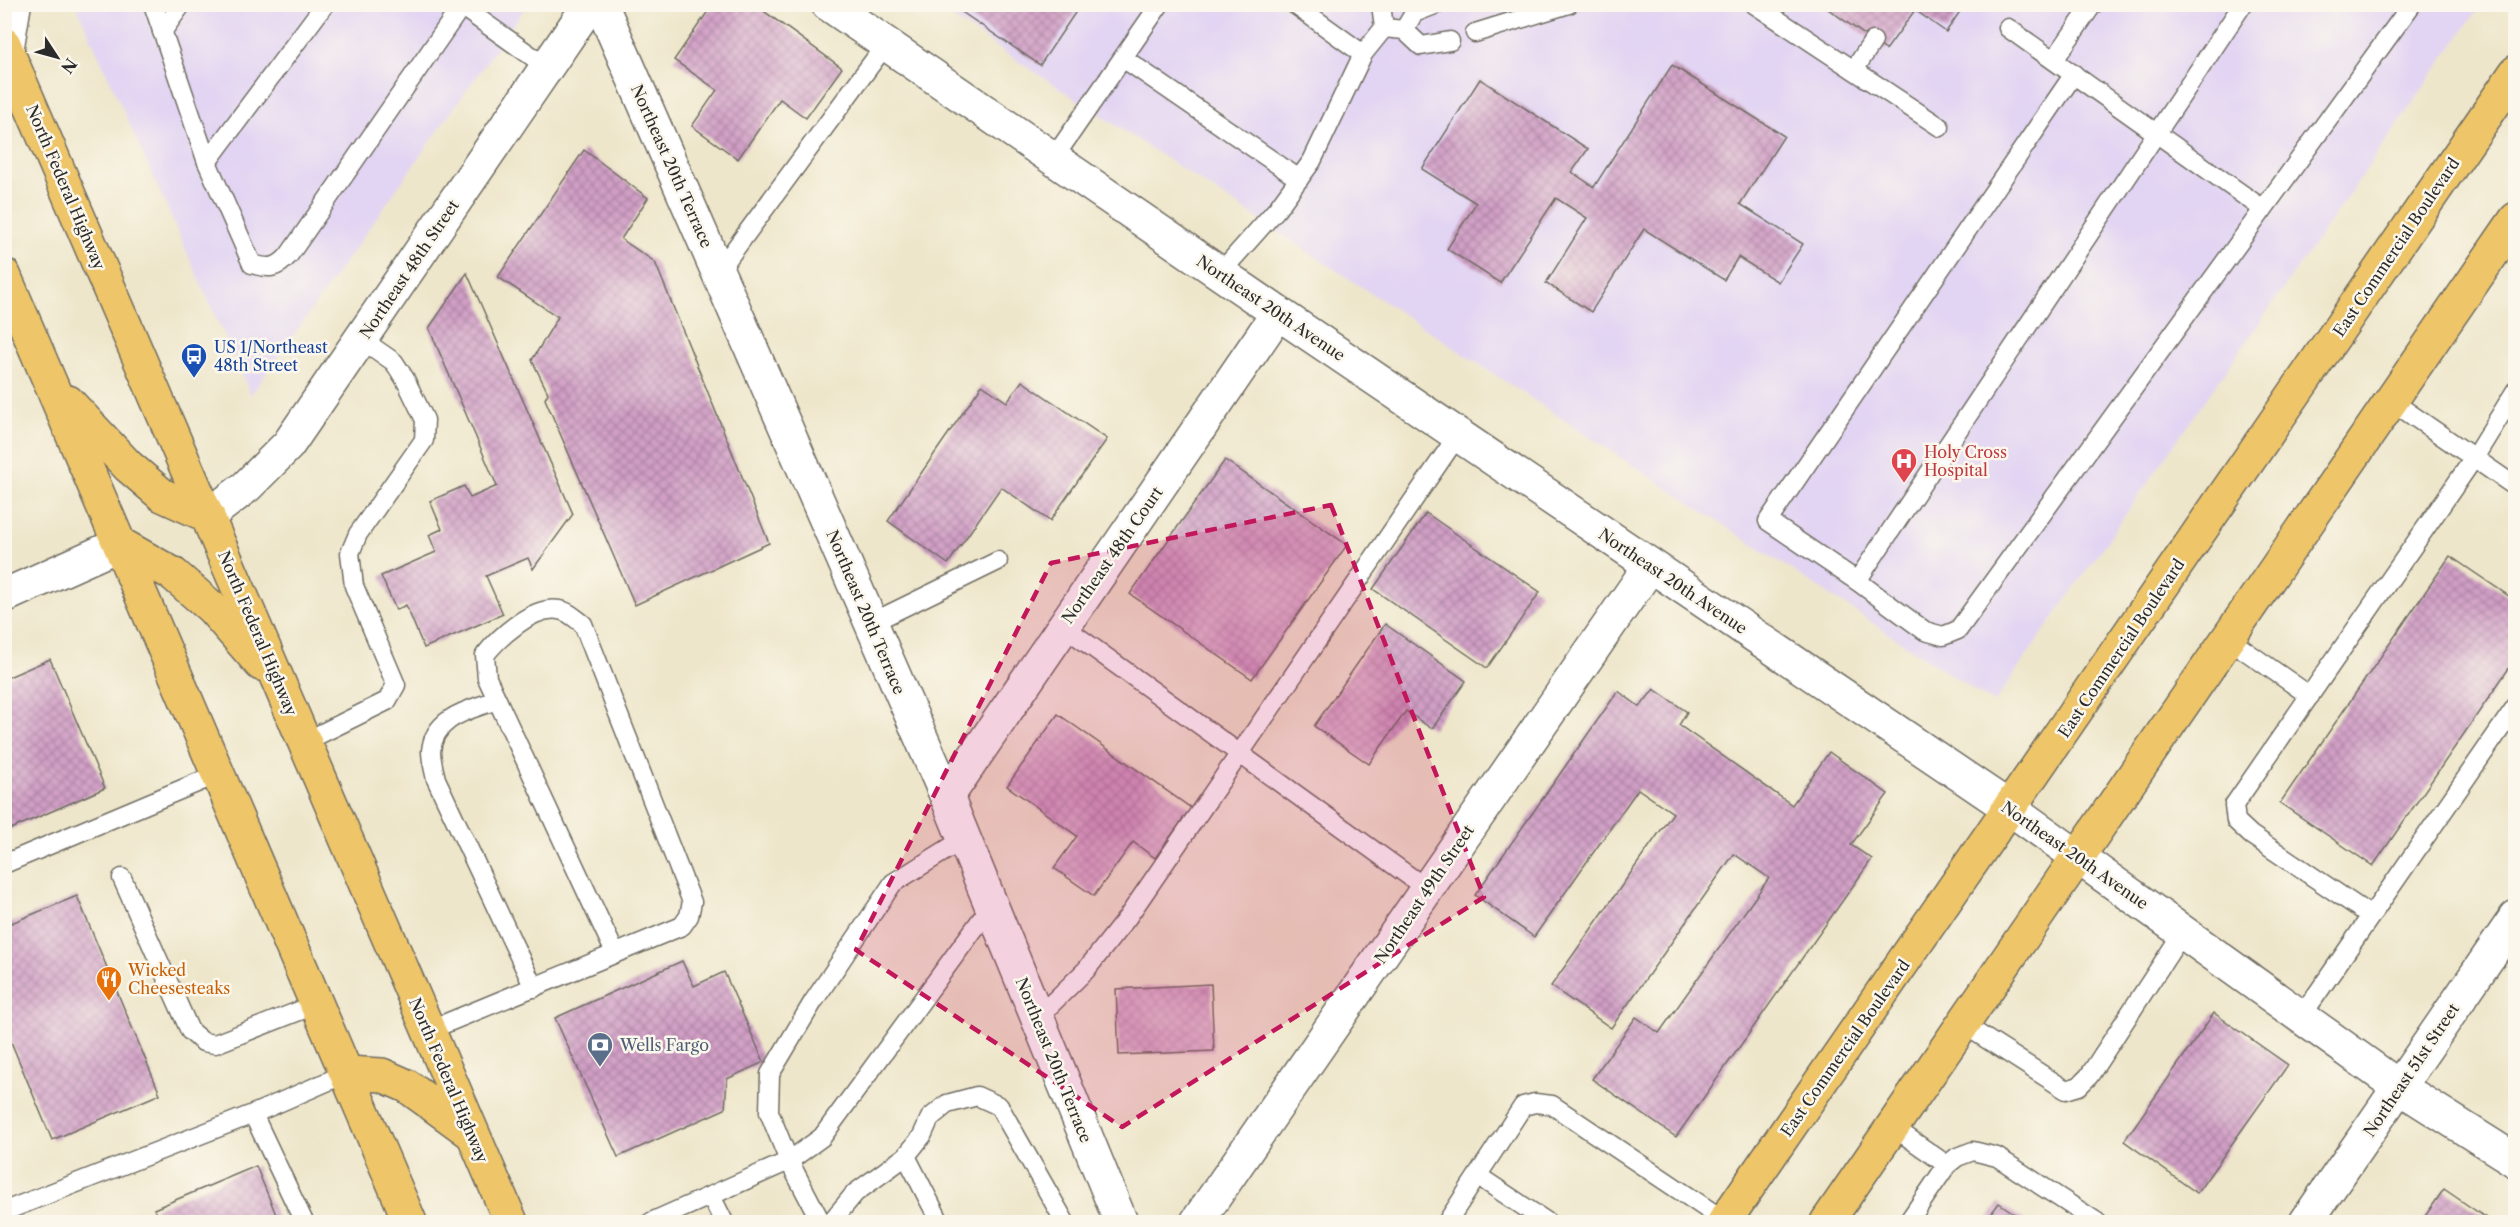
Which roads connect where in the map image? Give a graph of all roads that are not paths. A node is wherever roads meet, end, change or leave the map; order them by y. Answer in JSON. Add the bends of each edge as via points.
{"nodes":[{"id":1,"x":22,"y":4,"type":"edge"},
{"id":2,"x":153,"y":4,"type":"edge"},
{"id":3,"x":182,"y":4,"type":"edge"},
{"id":4,"x":325,"y":4,"type":"edge"},
{"id":5,"x":590,"y":4,"type":"edge"},
{"id":6,"x":601,"y":4,"type":"edge"},
{"id":7,"x":828,"y":4,"type":"edge"},
{"id":8,"x":1160,"y":4,"type":"edge"},
{"id":9,"x":1294,"y":4,"type":"edge"},
{"id":10,"x":1381,"y":4,"type":"edge"},
{"id":11,"x":1437,"y":4,"type":"edge"},
{"id":12,"x":1569,"y":4,"type":"edge"},
{"id":13,"x":1754,"y":4,"type":"edge"},
{"id":14,"x":2093,"y":4,"type":"edge"},
{"id":15,"x":2243,"y":4,"type":"edge"},
{"id":16,"x":2412,"y":4,"type":"edge"},
{"id":17,"x":460,"y":5,"type":"edge"},
{"id":18,"x":1384,"y":28,"type":"junction"},
{"id":19,"x":2008,"y":28,"type":"dead end"},
{"id":20,"x":1404,"y":30,"type":"junction"},
{"id":21,"x":162,"y":32,"type":"junction"},
{"id":22,"x":1475,"y":33,"type":"dead end"},
{"id":23,"x":1450,"y":41,"type":"dead end"},
{"id":24,"x":1873,"y":41,"type":"dead end"},
{"id":25,"x":886,"y":44,"type":"junction"},
{"id":26,"x":8,"y":53,"type":"edge"},
{"id":27,"x":1363,"y":54,"type":"junction"},
{"id":28,"x":1123,"y":58,"type":"junction"},
{"id":29,"x":2054,"y":60,"type":"junction"},
{"id":30,"x":547,"y":67,"type":"junction"},
{"id":31,"x":1854,"y":70,"type":"junction"},
{"id":32,"x":2516,"y":72,"type":"edge"},
{"id":33,"x":2074,"y":74,"type":"junction"},
{"id":34,"x":1940,"y":127,"type":"dead end"},
{"id":35,"x":2158,"y":133,"type":"junction"},
{"id":36,"x":1053,"y":159,"type":"junction"},
{"id":37,"x":207,"y":162,"type":"junction"},
{"id":38,"x":1299,"y":179,"type":"junction"},
{"id":39,"x":2264,"y":209,"type":"junction"},
{"id":40,"x":2516,"y":219,"type":"edge"},
{"id":41,"x":718,"y":272,"type":"junction"},
{"id":42,"x":1220,"y":273,"type":"junction"},
{"id":43,"x":4,"y":275,"type":"edge"},
{"id":44,"x":1278,"y":313,"type":"junction"},
{"id":45,"x":361,"y":339,"type":"junction"},
{"id":46,"x":52,"y":385,"type":"junction"},
{"id":47,"x":2516,"y":390,"type":"edge"},
{"id":48,"x":2390,"y":400,"type":"junction"},
{"id":49,"x":1458,"y":435,"type":"junction"},
{"id":50,"x":2474,"y":458,"type":"junction"},
{"id":51,"x":2516,"y":487,"type":"edge"},
{"id":52,"x":208,"y":516,"type":"junction"},
{"id":53,"x":120,"y":544,"type":"junction"},
{"id":54,"x":998,"y":561,"type":"dead end"},
{"id":55,"x":1650,"y":566,"type":"junction"},
{"id":56,"x":1857,"y":581,"type":"junction"},
{"id":57,"x":5,"y":594,"type":"edge"},
{"id":58,"x":871,"y":623,"type":"junction"},
{"id":59,"x":1063,"y":626,"type":"junction"},
{"id":60,"x":2227,"y":638,"type":"junction"},
{"id":61,"x":280,"y":685,"type":"junction"},
{"id":62,"x":2310,"y":696,"type":"junction"},
{"id":63,"x":497,"y":700,"type":"junction"},
{"id":64,"x":2516,"y":706,"type":"edge"},
{"id":65,"x":304,"y":742,"type":"junction"},
{"id":66,"x":1240,"y":753,"type":"junction"},
{"id":67,"x":218,"y":774,"type":"junction"},
{"id":68,"x":946,"y":797,"type":"junction"},
{"id":69,"x":2011,"y":809,"type":"junction"},
{"id":70,"x":964,"y":839,"type":"junction"},
{"id":71,"x":2077,"y":856,"type":"junction"},
{"id":72,"x":4,"y":864,"type":"edge"},
{"id":73,"x":122,"y":878,"type":"dead end"},
{"id":74,"x":1427,"y":889,"type":"junction"},
{"id":75,"x":991,"y":906,"type":"junction"},
{"id":76,"x":2371,"y":916,"type":"junction"},
{"id":77,"x":2516,"y":917,"type":"edge"},
{"id":78,"x":2183,"y":932,"type":"junction"},
{"id":79,"x":615,"y":953,"type":"junction"},
{"id":80,"x":534,"y":988,"type":"junction"},
{"id":81,"x":317,"y":1004,"type":"junction"},
{"id":82,"x":2301,"y":1017,"type":"junction"},
{"id":83,"x":1037,"y":1018,"type":"junction"},
{"id":84,"x":1963,"y":1024,"type":"junction"},
{"id":85,"x":427,"y":1031,"type":"junction"},
{"id":86,"x":347,"y":1073,"type":"junction"},
{"id":87,"x":2399,"y":1087,"type":"junction"},
{"id":88,"x":253,"y":1114,"type":"junction"},
{"id":89,"x":1893,"y":1127,"type":"junction"},
{"id":90,"x":471,"y":1133,"type":"junction"},
{"id":91,"x":906,"y":1156,"type":"junction"},
{"id":92,"x":789,"y":1161,"type":"junction"},
{"id":93,"x":2516,"y":1161,"type":"edge"},
{"id":94,"x":1947,"y":1166,"type":"junction"},
{"id":95,"x":1478,"y":1176,"type":"junction"},
{"id":96,"x":711,"y":1196,"type":"junction"},
{"id":97,"x":10,"y":1209,"type":"edge"},
{"id":98,"x":304,"y":1222,"type":"edge"},
{"id":99,"x":410,"y":1222,"type":"edge"},
{"id":100,"x":511,"y":1222,"type":"edge"},
{"id":101,"x":651,"y":1222,"type":"edge"},
{"id":102,"x":724,"y":1222,"type":"edge"},
{"id":103,"x":821,"y":1222,"type":"edge"},
{"id":104,"x":831,"y":1222,"type":"edge"},
{"id":105,"x":940,"y":1222,"type":"edge"},
{"id":106,"x":1065,"y":1222,"type":"edge"},
{"id":107,"x":1121,"y":1222,"type":"edge"},
{"id":108,"x":1197,"y":1222,"type":"edge"},
{"id":109,"x":1447,"y":1222,"type":"edge"},
{"id":110,"x":1547,"y":1222,"type":"edge"},
{"id":111,"x":1725,"y":1222,"type":"edge"},
{"id":112,"x":1827,"y":1222,"type":"edge"},
{"id":113,"x":1908,"y":1222,"type":"edge"},
{"id":114,"x":2097,"y":1222,"type":"edge"},
{"id":115,"x":2306,"y":1222,"type":"edge"}],
"edges":[{"from":1,"to":26,"type":"lane"},
{"from":2,"to":21,"type":"lane"},
{"from":3,"to":21,"type":"lane"},
{"from":4,"to":37,"type":"lane"},
{"from":5,"to":30,"type":"street","name":"Northeast 48th Street"},
{"from":6,"to":41,"type":"street","name":"Northeast 20th Terrace"},
{"from":7,"to":25,"type":"street","name":"Northeast 20th Avenue"},
{"from":8,"to":28,"type":"lane"},
{"from":9,"to":27,"type":"lane"},
{"from":10,"to":18,"type":"lane"},
{"from":11,"to":20,"type":"lane","via":[[1414,13]]},
{"from":12,"to":22,"type":"lane"},
{"from":13,"to":31,"type":"lane"},
{"from":14,"to":29,"type":"lane"},
{"from":15,"to":35,"type":"lane"},
{"from":16,"to":39,"type":"lane"},
{"from":17,"to":30,"type":"lane"},
{"from":17,"to":37,"type":"lane","via":[[279,266],[252,264]]},
{"from":18,"to":20,"type":"lane"},
{"from":18,"to":27,"type":"lane"},
{"from":19,"to":29,"type":"lane"},
{"from":20,"to":23,"type":"lane","via":[[1421,46]]},
{"from":21,"to":37,"type":"lane"},
{"from":24,"to":31,"type":"lane"},
{"from":25,"to":36,"type":"street","name":"Northeast 20th Avenue"},
{"from":25,"to":41,"type":"lane"},
{"from":26,"to":52,"type":"main road","name":"North Federal Highway"},
{"from":27,"to":38,"type":"lane","via":[[1312,161]]},
{"from":28,"to":36,"type":"lane"},
{"from":28,"to":38,"type":"lane"},
{"from":29,"to":33,"type":"lane"},
{"from":30,"to":45,"type":"street","name":"Northeast 48th Street"},
{"from":31,"to":34,"type":"lane"},
{"from":32,"to":69,"type":"main road","name":"East Commercial Boulevard"},
{"from":33,"to":35,"type":"lane"},
{"from":33,"to":56,"type":"lane","via":[[1768,521]]},
{"from":35,"to":39,"type":"lane"},
{"from":35,"to":56,"type":"lane"},
{"from":36,"to":42,"type":"street","name":"Northeast 20th Avenue"},
{"from":38,"to":42,"type":"lane"},
{"from":39,"to":56,"type":"lane","via":[[1958,630],[1943,636],[1925,631]]},
{"from":40,"to":48,"type":"main road"},
{"from":41,"to":58,"type":"street","name":"Northeast 20th Terrace"},
{"from":42,"to":44,"type":"street","name":"Northeast 20th Avenue"},
{"from":43,"to":46,"type":"main road"},
{"from":44,"to":49,"type":"street","name":"Northeast 20th Avenue"},
{"from":44,"to":59,"type":"street","name":"Northeast 48th Court"},
{"from":45,"to":52,"type":"street","name":"Northeast 48th Street","via":[[288,445],[246,487]]},
{"from":45,"to":65,"type":"lane","via":[[394,362],[425,420],[424,440],[358,534],[350,553],[354,586],[396,685],[387,701]]},
{"from":46,"to":52,"type":"main road","via":[[128,466],[162,495]]},
{"from":46,"to":53,"type":"main road"},
{"from":47,"to":50,"type":"lane"},
{"from":48,"to":50,"type":"lane"},
{"from":48,"to":60,"type":"main road"},
{"from":49,"to":55,"type":"street","name":"Northeast 20th Avenue"},
{"from":49,"to":66,"type":"lane"},
{"from":50,"to":51,"type":"lane"},
{"from":50,"to":62,"type":"lane"},
{"from":52,"to":61,"type":"main road","name":"North Federal Highway"},
{"from":53,"to":57,"type":"street"},
{"from":53,"to":61,"type":"main road","via":[[173,574],[212,608]]},
{"from":53,"to":67,"type":"main road"},
{"from":54,"to":58,"type":"lane"},
{"from":55,"to":69,"type":"street","name":"Northeast 20th Avenue"},
{"from":55,"to":74,"type":"street","name":"Northeast 49th Street"},
{"from":58,"to":68,"type":"street","name":"Northeast 20th Terrace"},
{"from":59,"to":66,"type":"lane"},
{"from":59,"to":68,"type":"street","name":"Northeast 48th Court"},
{"from":60,"to":62,"type":"lane"},
{"from":60,"to":71,"type":"main road"},
{"from":61,"to":65,"type":"main road","name":"North Federal Highway"},
{"from":62,"to":76,"type":"lane","via":[[2234,805],[2236,821]]},
{"from":63,"to":79,"type":"lane"},
{"from":63,"to":79,"type":"lane","via":[[487,678],[485,655],[498,638],[517,624],[558,609],[583,624],[692,902],[682,926]]},
{"from":63,"to":80,"type":"lane","via":[[446,719],[435,735],[431,752],[436,779]]},
{"from":64,"to":76,"type":"lane"},
{"from":65,"to":85,"type":"main road","name":"North Federal Highway"},
{"from":66,"to":74,"type":"lane"},
{"from":66,"to":83,"type":"lane","via":[[1127,918],[1086,970]]},
{"from":67,"to":72,"type":"lane"},
{"from":67,"to":81,"type":"main road"},
{"from":68,"to":70,"type":"street","name":"Northeast 20th Terrace"},
{"from":69,"to":71,"type":"street","name":"Northeast 20th Avenue"},
{"from":69,"to":111,"type":"main road","name":"East Commercial Boulevard"},
{"from":70,"to":75,"type":"street","name":"Northeast 20th Terrace"},
{"from":70,"to":92,"type":"lane","via":[[893,883],[770,1074],[769,1112]]},
{"from":71,"to":78,"type":"street","name":"Northeast 20th Avenue"},
{"from":71,"to":84,"type":"main road"},
{"from":73,"to":81,"type":"lane","via":[[190,1031],[203,1042],[215,1044]]},
{"from":74,"to":108,"type":"street","name":"Northeast 49th Street"},
{"from":75,"to":83,"type":"street","name":"Northeast 20th Terrace"},
{"from":75,"to":92,"type":"lane","via":[[822,1137]]},
{"from":76,"to":82,"type":"lane"},
{"from":77,"to":87,"type":"street","name":"Northeast 51st Street"},
{"from":78,"to":82,"type":"street","name":"Northeast 20th Avenue"},
{"from":78,"to":84,"type":"lane","via":[[2079,1086],[2066,1090]]},
{"from":79,"to":80,"type":"lane"},
{"from":80,"to":85,"type":"lane"},
{"from":81,"to":86,"type":"main road"},
{"from":82,"to":87,"type":"street","name":"Northeast 20th Avenue"},
{"from":83,"to":107,"type":"street","name":"Northeast 20th Terrace"},
{"from":84,"to":89,"type":"main road"},
{"from":85,"to":90,"type":"main road","name":"North Federal Highway"},
{"from":86,"to":88,"type":"lane"},
{"from":86,"to":90,"type":"main road","via":[[382,1075],[406,1086]]},
{"from":86,"to":99,"type":"main road"},
{"from":87,"to":93,"type":"street","name":"Northeast 20th Avenue"},
{"from":87,"to":115,"type":"street","name":"Northeast 51st Street"},
{"from":88,"to":97,"type":"lane"},
{"from":88,"to":98,"type":"lane"},
{"from":89,"to":94,"type":"lane"},
{"from":89,"to":112,"type":"main road"},
{"from":90,"to":100,"type":"main road","name":"North Federal Highway"},
{"from":91,"to":104,"type":"lane","via":[[855,1192]]},
{"from":91,"to":105,"type":"lane"},
{"from":91,"to":106,"type":"lane","via":[[930,1118],[947,1104],[977,1096],[999,1106]]},
{"from":92,"to":96,"type":"lane"},
{"from":92,"to":103,"type":"lane"},
{"from":94,"to":113,"type":"lane"},
{"from":94,"to":114,"type":"lane","via":[[1973,1151],[1997,1157]]},
{"from":95,"to":109,"type":"lane"},
{"from":95,"to":110,"type":"lane"},
{"from":95,"to":111,"type":"lane","via":[[1523,1106],[1552,1105]]},
{"from":96,"to":101,"type":"lane"},
{"from":96,"to":102,"type":"lane"}]}
